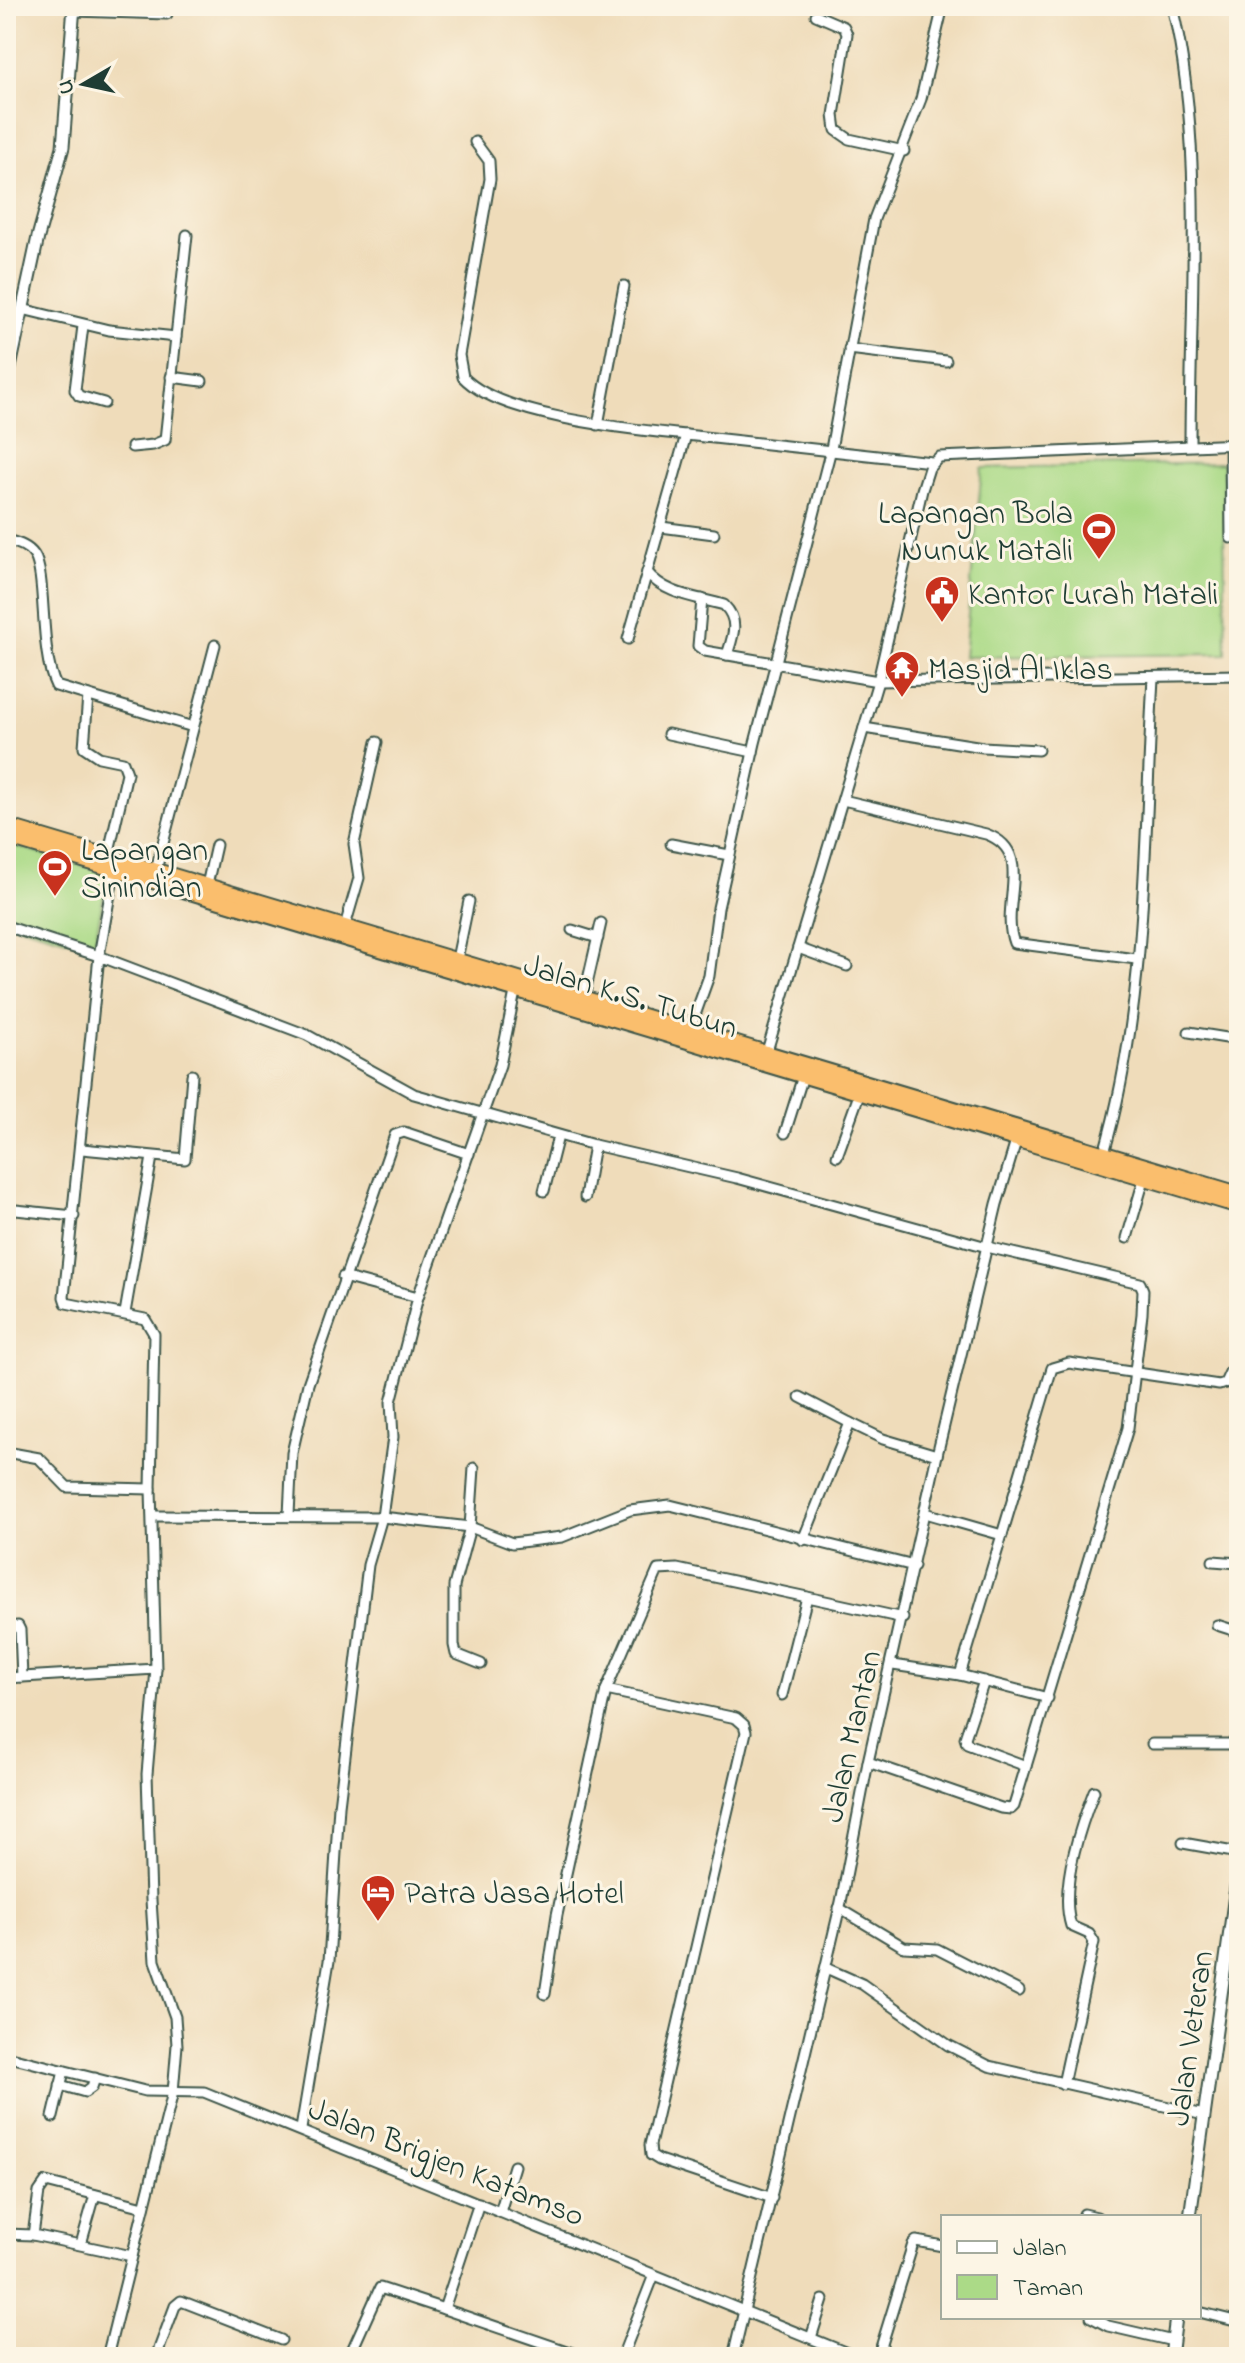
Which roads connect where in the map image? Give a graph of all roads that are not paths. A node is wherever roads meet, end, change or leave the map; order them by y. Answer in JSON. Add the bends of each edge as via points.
{"nodes":[{"id":1,"x":943,"y":6,"type":"edge"},
{"id":2,"x":1172,"y":6,"type":"edge"},
{"id":3,"x":74,"y":8,"type":"edge"},
{"id":4,"x":167,"y":14,"type":"dead end"},
{"id":5,"x":816,"y":15,"type":"dead end"},
{"id":6,"x":475,"y":142,"type":"dead end"},
{"id":7,"x":904,"y":151,"type":"junction"},
{"id":8,"x":187,"y":235,"type":"dead end"},
{"id":9,"x":624,"y":286,"type":"dead end"},
{"id":10,"x":6,"y":309,"type":"edge"},
{"id":11,"x":21,"y":312,"type":"junction"},
{"id":12,"x":83,"y":326,"type":"junction"},
{"id":13,"x":176,"y":337,"type":"junction"},
{"id":14,"x":849,"y":349,"type":"junction"},
{"id":15,"x":10,"y":350,"type":"edge"},
{"id":16,"x":946,"y":361,"type":"dead end"},
{"id":17,"x":171,"y":377,"type":"junction"},
{"id":18,"x":202,"y":381,"type":"dead end"},
{"id":19,"x":6,"y":386,"type":"edge"},
{"id":20,"x":104,"y":403,"type":"dead end"},
{"id":21,"x":598,"y":425,"type":"junction"},
{"id":22,"x":686,"y":435,"type":"junction"},
{"id":23,"x":1234,"y":444,"type":"edge"},
{"id":24,"x":1190,"y":445,"type":"junction"},
{"id":25,"x":132,"y":447,"type":"dead end"},
{"id":26,"x":831,"y":449,"type":"junction"},
{"id":27,"x":932,"y":462,"type":"junction"},
{"id":28,"x":661,"y":527,"type":"junction"},
{"id":29,"x":714,"y":534,"type":"dead end"},
{"id":30,"x":1231,"y":538,"type":"dead end"},
{"id":31,"x":6,"y":540,"type":"edge"},
{"id":32,"x":647,"y":572,"type":"junction"},
{"id":33,"x":702,"y":599,"type":"junction"},
{"id":34,"x":628,"y":639,"type":"dead end"},
{"id":35,"x":215,"y":645,"type":"dead end"},
{"id":36,"x":727,"y":655,"type":"junction"},
{"id":37,"x":776,"y":664,"type":"junction"},
{"id":38,"x":1239,"y":675,"type":"edge"},
{"id":39,"x":1153,"y":678,"type":"junction"},
{"id":40,"x":878,"y":681,"type":"junction"},
{"id":41,"x":88,"y":696,"type":"junction"},
{"id":42,"x":193,"y":727,"type":"junction"},
{"id":43,"x":864,"y":728,"type":"junction"},
{"id":44,"x":668,"y":734,"type":"dead end"},
{"id":45,"x":377,"y":742,"type":"dead end"},
{"id":46,"x":1038,"y":750,"type":"dead end"},
{"id":47,"x":753,"y":752,"type":"junction"},
{"id":48,"x":843,"y":800,"type":"junction"},
{"id":49,"x":6,"y":826,"type":"edge"},
{"id":50,"x":6,"y":837,"type":"edge"},
{"id":51,"x":671,"y":844,"type":"dead end"},
{"id":52,"x":216,"y":845,"type":"dead end"},
{"id":53,"x":729,"y":855,"type":"junction"},
{"id":54,"x":113,"y":861,"type":"junction"},
{"id":55,"x":156,"y":870,"type":"junction"},
{"id":56,"x":207,"y":885,"type":"junction"},
{"id":57,"x":469,"y":901,"type":"dead end"},
{"id":58,"x":601,"y":923,"type":"dead end"},
{"id":59,"x":6,"y":926,"type":"edge"},
{"id":60,"x":345,"y":926,"type":"junction"},
{"id":61,"x":572,"y":930,"type":"dead end"},
{"id":62,"x":598,"y":938,"type":"junction"},
{"id":63,"x":798,"y":948,"type":"junction"},
{"id":64,"x":99,"y":956,"type":"junction"},
{"id":65,"x":457,"y":959,"type":"junction"},
{"id":66,"x":1136,"y":959,"type":"junction"},
{"id":67,"x":847,"y":966,"type":"dead end"},
{"id":68,"x":517,"y":982,"type":"junction"},
{"id":69,"x":584,"y":997,"type":"junction"},
{"id":70,"x":690,"y":1029,"type":"junction"},
{"id":71,"x":1189,"y":1032,"type":"dead end"},
{"id":72,"x":1239,"y":1040,"type":"edge"},
{"id":73,"x":767,"y":1051,"type":"junction"},
{"id":74,"x":192,"y":1075,"type":"dead end"},
{"id":75,"x":803,"y":1076,"type":"junction"},
{"id":76,"x":860,"y":1092,"type":"junction"},
{"id":77,"x":484,"y":1115,"type":"junction"},
{"id":78,"x":1019,"y":1132,"type":"junction"},
{"id":79,"x":785,"y":1133,"type":"dead end"},
{"id":80,"x":558,"y":1136,"type":"junction"},
{"id":81,"x":594,"y":1145,"type":"junction"},
{"id":82,"x":82,"y":1149,"type":"junction"},
{"id":83,"x":1104,"y":1153,"type":"junction"},
{"id":84,"x":469,"y":1154,"type":"junction"},
{"id":85,"x":837,"y":1156,"type":"dead end"},
{"id":86,"x":152,"y":1157,"type":"junction"},
{"id":87,"x":1145,"y":1176,"type":"junction"},
{"id":88,"x":544,"y":1191,"type":"dead end"},
{"id":89,"x":1239,"y":1194,"type":"edge"},
{"id":90,"x":585,"y":1197,"type":"dead end"},
{"id":91,"x":1239,"y":1206,"type":"edge"},
{"id":92,"x":6,"y":1209,"type":"edge"},
{"id":93,"x":74,"y":1216,"type":"junction"},
{"id":94,"x":1127,"y":1238,"type":"dead end"},
{"id":95,"x":987,"y":1247,"type":"junction"},
{"id":96,"x":343,"y":1277,"type":"junction"},
{"id":97,"x":418,"y":1297,"type":"junction"},
{"id":98,"x":125,"y":1313,"type":"junction"},
{"id":99,"x":1239,"y":1367,"type":"edge"},
{"id":100,"x":1137,"y":1375,"type":"junction"},
{"id":101,"x":800,"y":1397,"type":"dead end"},
{"id":102,"x":850,"y":1423,"type":"junction"},
{"id":103,"x":6,"y":1452,"type":"edge"},
{"id":104,"x":937,"y":1455,"type":"junction"},
{"id":105,"x":474,"y":1468,"type":"dead end"},
{"id":106,"x":151,"y":1489,"type":"junction"},
{"id":107,"x":925,"y":1513,"type":"junction"},
{"id":108,"x":289,"y":1515,"type":"junction"},
{"id":109,"x":153,"y":1516,"type":"junction"},
{"id":110,"x":382,"y":1517,"type":"junction"},
{"id":111,"x":470,"y":1527,"type":"junction"},
{"id":112,"x":1002,"y":1535,"type":"junction"},
{"id":113,"x":803,"y":1540,"type":"junction"},
{"id":114,"x":1213,"y":1561,"type":"dead end"},
{"id":115,"x":1239,"y":1563,"type":"edge"},
{"id":116,"x":914,"y":1566,"type":"junction"},
{"id":117,"x":807,"y":1597,"type":"junction"},
{"id":118,"x":903,"y":1618,"type":"junction"},
{"id":119,"x":1217,"y":1625,"type":"dead end"},
{"id":120,"x":6,"y":1627,"type":"edge"},
{"id":121,"x":1239,"y":1632,"type":"edge"},
{"id":122,"x":481,"y":1664,"type":"dead end"},
{"id":123,"x":893,"y":1665,"type":"junction"},
{"id":124,"x":156,"y":1669,"type":"junction"},
{"id":125,"x":960,"y":1675,"type":"junction"},
{"id":126,"x":22,"y":1677,"type":"junction"},
{"id":127,"x":6,"y":1678,"type":"edge"},
{"id":128,"x":984,"y":1681,"type":"junction"},
{"id":129,"x":606,"y":1690,"type":"junction"},
{"id":130,"x":782,"y":1695,"type":"dead end"},
{"id":131,"x":1048,"y":1698,"type":"junction"},
{"id":132,"x":1152,"y":1744,"type":"dead end"},
{"id":133,"x":1239,"y":1744,"type":"edge"},
{"id":134,"x":868,"y":1762,"type":"junction"},
{"id":135,"x":1026,"y":1766,"type":"junction"},
{"id":136,"x":1094,"y":1791,"type":"dead end"},
{"id":137,"x":1183,"y":1843,"type":"dead end"},
{"id":138,"x":1239,"y":1853,"type":"edge"},
{"id":139,"x":1239,"y":1866,"type":"edge"},
{"id":140,"x":839,"y":1908,"type":"junction"},
{"id":141,"x":1233,"y":1945,"type":"edge"},
{"id":142,"x":826,"y":1968,"type":"junction"},
{"id":143,"x":1019,"y":1991,"type":"dead end"},
{"id":144,"x":545,"y":1994,"type":"dead end"},
{"id":145,"x":6,"y":2056,"type":"edge"},
{"id":146,"x":64,"y":2071,"type":"junction"},
{"id":147,"x":95,"y":2078,"type":"junction"},
{"id":148,"x":1063,"y":2084,"type":"junction"},
{"id":149,"x":60,"y":2085,"type":"junction"},
{"id":150,"x":173,"y":2092,"type":"junction"},
{"id":151,"x":1204,"y":2115,"type":"junction"},
{"id":152,"x":53,"y":2117,"type":"dead end"},
{"id":153,"x":301,"y":2129,"type":"junction"},
{"id":154,"x":514,"y":2166,"type":"dead end"},
{"id":155,"x":95,"y":2195,"type":"junction"},
{"id":156,"x":772,"y":2198,"type":"junction"},
{"id":157,"x":479,"y":2203,"type":"junction"},
{"id":158,"x":144,"y":2207,"type":"junction"},
{"id":159,"x":500,"y":2212,"type":"junction"},
{"id":160,"x":1084,"y":2214,"type":"dead end"},
{"id":161,"x":1088,"y":2215,"type":"edge"},
{"id":162,"x":1190,"y":2215,"type":"edge"},
{"id":163,"x":6,"y":2234,"type":"edge"},
{"id":164,"x":33,"y":2235,"type":"junction"},
{"id":165,"x":81,"y":2244,"type":"junction"},
{"id":166,"x":941,"y":2246,"type":"edge"},
{"id":167,"x":132,"y":2256,"type":"junction"},
{"id":168,"x":654,"y":2275,"type":"junction"},
{"id":169,"x":823,"y":2300,"type":"dead end"},
{"id":170,"x":444,"y":2309,"type":"junction"},
{"id":171,"x":746,"y":2312,"type":"junction"},
{"id":172,"x":1201,"y":2312,"type":"edge"},
{"id":173,"x":1095,"y":2319,"type":"edge"},
{"id":174,"x":1176,"y":2319,"type":"edge"},
{"id":175,"x":1239,"y":2322,"type":"edge"},
{"id":176,"x":811,"y":2338,"type":"junction"},
{"id":177,"x":281,"y":2340,"type":"dead end"},
{"id":178,"x":1173,"y":2341,"type":"junction"},
{"id":179,"x":107,"y":2357,"type":"edge"},
{"id":180,"x":156,"y":2357,"type":"edge"},
{"id":181,"x":349,"y":2357,"type":"edge"},
{"id":182,"x":584,"y":2357,"type":"edge"},
{"id":183,"x":622,"y":2357,"type":"edge"},
{"id":184,"x":733,"y":2357,"type":"edge"},
{"id":185,"x":857,"y":2357,"type":"edge"},
{"id":186,"x":878,"y":2357,"type":"edge"},
{"id":187,"x":1171,"y":2357,"type":"edge"}],
"edges":[{"from":1,"to":7,"type":"street"},
{"from":2,"to":24,"type":"street","via":[[1192,181]]},
{"from":3,"to":4,"type":"street"},
{"from":3,"to":11,"type":"street","via":[[63,147]]},
{"from":5,"to":7,"type":"street","via":[[844,27],[847,34],[836,130],[849,139]]},
{"from":6,"to":21,"type":"street","via":[[489,161],[490,179],[459,355],[463,377],[491,397]]},
{"from":7,"to":14,"type":"street","via":[[874,219]]},
{"from":8,"to":13,"type":"street"},
{"from":9,"to":21,"type":"street"},
{"from":10,"to":11,"type":"street"},
{"from":11,"to":12,"type":"street"},
{"from":11,"to":15,"type":"street"},
{"from":12,"to":13,"type":"street"},
{"from":12,"to":20,"type":"street","via":[[75,390]]},
{"from":13,"to":17,"type":"street"},
{"from":14,"to":16,"type":"street"},
{"from":14,"to":26,"type":"street"},
{"from":15,"to":19,"type":"street"},
{"from":17,"to":18,"type":"street"},
{"from":17,"to":25,"type":"street","via":[[165,440]]},
{"from":21,"to":22,"type":"street"},
{"from":22,"to":26,"type":"street"},
{"from":22,"to":28,"type":"street"},
{"from":23,"to":24,"type":"street"},
{"from":23,"to":30,"type":"street"},
{"from":24,"to":27,"type":"street","via":[[981,454]]},
{"from":26,"to":27,"type":"street"},
{"from":26,"to":37,"type":"street"},
{"from":27,"to":40,"type":"street"},
{"from":28,"to":29,"type":"street"},
{"from":28,"to":32,"type":"street"},
{"from":31,"to":41,"type":"street","via":[[29,549],[38,563],[42,626],[54,683]]},
{"from":32,"to":33,"type":"street","via":[[669,590]]},
{"from":32,"to":34,"type":"street"},
{"from":33,"to":36,"type":"street","via":[[724,605],[734,619]]},
{"from":33,"to":36,"type":"street","via":[[698,646]]},
{"from":35,"to":42,"type":"street"},
{"from":36,"to":37,"type":"street"},
{"from":37,"to":40,"type":"street"},
{"from":37,"to":47,"type":"street"},
{"from":38,"to":39,"type":"street"},
{"from":39,"to":40,"type":"street"},
{"from":39,"to":66,"type":"street"},
{"from":40,"to":43,"type":"street"},
{"from":41,"to":42,"type":"street"},
{"from":41,"to":54,"type":"street","via":[[84,747],[123,762],[127,773]]},
{"from":42,"to":55,"type":"street"},
{"from":43,"to":46,"type":"street"},
{"from":43,"to":48,"type":"street"},
{"from":44,"to":47,"type":"street"},
{"from":45,"to":60,"type":"street","via":[[354,844],[359,878]]},
{"from":47,"to":53,"type":"street"},
{"from":48,"to":63,"type":"street"},
{"from":48,"to":66,"type":"street","via":[[1005,842],[1012,855],[1014,943]]},
{"from":49,"to":54,"type":"highway","name":"Jalan K.S. Tubun"},
{"from":50,"to":54,"type":"highway","name":"Jalan K.S. Tubun"},
{"from":51,"to":53,"type":"street"},
{"from":52,"to":56,"type":"street"},
{"from":53,"to":70,"type":"street","via":[[709,976]]},
{"from":54,"to":55,"type":"highway","name":"Jalan K.S. Tubun"},
{"from":54,"to":64,"type":"street"},
{"from":54,"to":68,"type":"highway","name":"Jalan K.S. Tubun"},
{"from":55,"to":56,"type":"highway","name":"Jalan K.S. Tubun"},
{"from":56,"to":60,"type":"highway","name":"Jalan K.S. Tubun"},
{"from":57,"to":65,"type":"street"},
{"from":58,"to":62,"type":"street"},
{"from":59,"to":64,"type":"street"},
{"from":60,"to":65,"type":"highway","name":"Jalan K.S. Tubun"},
{"from":61,"to":62,"type":"street"},
{"from":62,"to":69,"type":"street"},
{"from":63,"to":67,"type":"street"},
{"from":63,"to":73,"type":"street"},
{"from":64,"to":77,"type":"street","via":[[307,1035],[414,1094]]},
{"from":64,"to":82,"type":"street"},
{"from":65,"to":68,"type":"highway","name":"Jalan K.S. Tubun"},
{"from":66,"to":83,"type":"street","via":[[1128,1052]]},
{"from":68,"to":69,"type":"highway","name":"Jalan K.S. Tubun"},
{"from":68,"to":75,"type":"highway","name":"Jalan K.S. Tubun"},
{"from":68,"to":77,"type":"street"},
{"from":69,"to":70,"type":"highway","name":"Jalan K.S. Tubun"},
{"from":70,"to":73,"type":"highway","name":"Jalan K.S. Tubun"},
{"from":71,"to":72,"type":"street"},
{"from":73,"to":78,"type":"highway","name":"Jalan K.S. Tubun"},
{"from":74,"to":86,"type":"street","via":[[185,1159]]},
{"from":75,"to":76,"type":"highway","name":"Jalan K.S. Tubun"},
{"from":75,"to":79,"type":"street"},
{"from":76,"to":78,"type":"highway","name":"Jalan K.S. Tubun"},
{"from":76,"to":85,"type":"street"},
{"from":77,"to":80,"type":"street"},
{"from":77,"to":84,"type":"street"},
{"from":78,"to":83,"type":"highway","name":"Jalan K.S. Tubun"},
{"from":78,"to":87,"type":"highway","name":"Jalan K.S. Tubun"},
{"from":78,"to":95,"type":"street","name":"Jalan Mantan"},
{"from":80,"to":81,"type":"street"},
{"from":80,"to":88,"type":"street"},
{"from":81,"to":90,"type":"street"},
{"from":81,"to":95,"type":"street"},
{"from":82,"to":86,"type":"street"},
{"from":82,"to":93,"type":"street"},
{"from":83,"to":89,"type":"highway","name":"Jalan K.S. Tubun"},
{"from":84,"to":96,"type":"street","via":[[397,1133]]},
{"from":84,"to":97,"type":"street"},
{"from":86,"to":98,"type":"street"},
{"from":87,"to":91,"type":"highway","name":"Jalan K.S. Tubun"},
{"from":87,"to":94,"type":"street"},
{"from":92,"to":93,"type":"street"},
{"from":93,"to":98,"type":"street","via":[[64,1275],[66,1303]]},
{"from":95,"to":100,"type":"street","via":[[1140,1283]]},
{"from":95,"to":104,"type":"street","name":"Jalan Mantan"},
{"from":96,"to":97,"type":"street"},
{"from":96,"to":108,"type":"street","via":[[295,1436]]},
{"from":97,"to":110,"type":"street","via":[[391,1402],[393,1437]]},
{"from":98,"to":106,"type":"street","via":[[145,1319],[154,1334]]},
{"from":99,"to":100,"type":"street","via":[[1219,1385]]},
{"from":100,"to":112,"type":"street","via":[[1069,1363],[1052,1368]]},
{"from":100,"to":131,"type":"street","via":[[1124,1445]]},
{"from":101,"to":102,"type":"street"},
{"from":102,"to":104,"type":"street"},
{"from":102,"to":113,"type":"street"},
{"from":103,"to":106,"type":"street","via":[[39,1458],[67,1487]]},
{"from":104,"to":107,"type":"street","name":"Jalan Mantan"},
{"from":105,"to":111,"type":"street"},
{"from":106,"to":109,"type":"street"},
{"from":107,"to":112,"type":"street"},
{"from":107,"to":116,"type":"street","name":"Jalan Mantan"},
{"from":108,"to":109,"type":"street"},
{"from":108,"to":110,"type":"street"},
{"from":109,"to":124,"type":"street"},
{"from":110,"to":111,"type":"street"},
{"from":110,"to":153,"type":"street","via":[[368,1565],[339,1806],[329,1961]]},
{"from":111,"to":113,"type":"street","via":[[512,1543],[532,1542],[571,1535],[613,1515],[661,1505]]},
{"from":111,"to":122,"type":"street","via":[[454,1586],[454,1645],[461,1658]]},
{"from":112,"to":125,"type":"street"},
{"from":113,"to":116,"type":"street"},
{"from":114,"to":115,"type":"street"},
{"from":116,"to":118,"type":"street","name":"Jalan Mantan"},
{"from":117,"to":118,"type":"street"},
{"from":117,"to":129,"type":"street","via":[[677,1569],[658,1570]]},
{"from":117,"to":130,"type":"street"},
{"from":118,"to":123,"type":"street","name":"Jalan Mantan"},
{"from":119,"to":121,"type":"street"},
{"from":120,"to":126,"type":"street","via":[[20,1630]]},
{"from":123,"to":125,"type":"street"},
{"from":123,"to":134,"type":"street","name":"Jalan Mantan"},
{"from":124,"to":126,"type":"street"},
{"from":124,"to":150,"type":"street","via":[[147,1774],[151,1900],[155,1961],[176,2027]]},
{"from":125,"to":128,"type":"street"},
{"from":126,"to":127,"type":"street"},
{"from":128,"to":131,"type":"street"},
{"from":128,"to":135,"type":"street","via":[[967,1744]]},
{"from":129,"to":144,"type":"street"},
{"from":129,"to":156,"type":"street","via":[[736,1718],[744,1725],[650,2145],[651,2155],[659,2160]]},
{"from":131,"to":135,"type":"street"},
{"from":132,"to":133,"type":"street"},
{"from":134,"to":135,"type":"street","via":[[1008,1809],[1014,1806]]},
{"from":134,"to":140,"type":"street","name":"Jalan Mantan"},
{"from":136,"to":148,"type":"street","via":[[1077,1837],[1068,1912],[1071,1926],[1094,1942]]},
{"from":137,"to":138,"type":"street"},
{"from":139,"to":141,"type":"street","name":"Jalan Veteran"},
{"from":140,"to":142,"type":"street","name":"Jalan Mantan"},
{"from":140,"to":143,"type":"street","via":[[904,1947],[937,1949]]},
{"from":141,"to":151,"type":"street","name":"Jalan Veteran"},
{"from":142,"to":148,"type":"street","via":[[862,1984],[970,2058]]},
{"from":142,"to":156,"type":"street","name":"Jalan Mantan"},
{"from":145,"to":146,"type":"street","name":"Jalan Brigjen Katamso"},
{"from":146,"to":147,"type":"street","name":"Jalan Brigjen Katamso"},
{"from":146,"to":149,"type":"street"},
{"from":147,"to":149,"type":"street","via":[[85,2092]]},
{"from":147,"to":150,"type":"street","name":"Jalan Brigjen Katamso"},
{"from":148,"to":151,"type":"street"},
{"from":149,"to":152,"type":"street"},
{"from":150,"to":153,"type":"street","name":"Jalan Brigjen Katamso","via":[[196,2091]]},
{"from":150,"to":158,"type":"street"},
{"from":151,"to":162,"type":"street","name":"Jalan Veteran"},
{"from":153,"to":157,"type":"street","name":"Jalan Brigjen Katamso"},
{"from":154,"to":159,"type":"street"},
{"from":155,"to":158,"type":"street"},
{"from":155,"to":164,"type":"street","via":[[44,2183]]},
{"from":155,"to":165,"type":"street"},
{"from":156,"to":171,"type":"street","name":"Jalan Mantan"},
{"from":157,"to":159,"type":"street","name":"Jalan Brigjen Katamso"},
{"from":157,"to":170,"type":"street"},
{"from":158,"to":167,"type":"street"},
{"from":159,"to":168,"type":"street","name":"Jalan Brigjen Katamso"},
{"from":160,"to":161,"type":"street"},
{"from":163,"to":164,"type":"street"},
{"from":164,"to":165,"type":"street"},
{"from":165,"to":167,"type":"street"},
{"from":166,"to":186,"type":"street","via":[[913,2244]]},
{"from":167,"to":179,"type":"street"},
{"from":168,"to":171,"type":"street","name":"Jalan Brigjen Katamso"},
{"from":168,"to":183,"type":"street"},
{"from":169,"to":176,"type":"street"},
{"from":170,"to":181,"type":"street","via":[[380,2288]]},
{"from":170,"to":182,"type":"street"},
{"from":171,"to":176,"type":"street","name":"Jalan Brigjen Katamso"},
{"from":171,"to":184,"type":"street","name":"Jalan Mantan"},
{"from":172,"to":175,"type":"street"},
{"from":173,"to":178,"type":"street"},
{"from":174,"to":178,"type":"street"},
{"from":176,"to":185,"type":"street","name":"Jalan Brigjen Katamso"},
{"from":177,"to":180,"type":"street","via":[[181,2301]]},
{"from":178,"to":187,"type":"street"}]}
